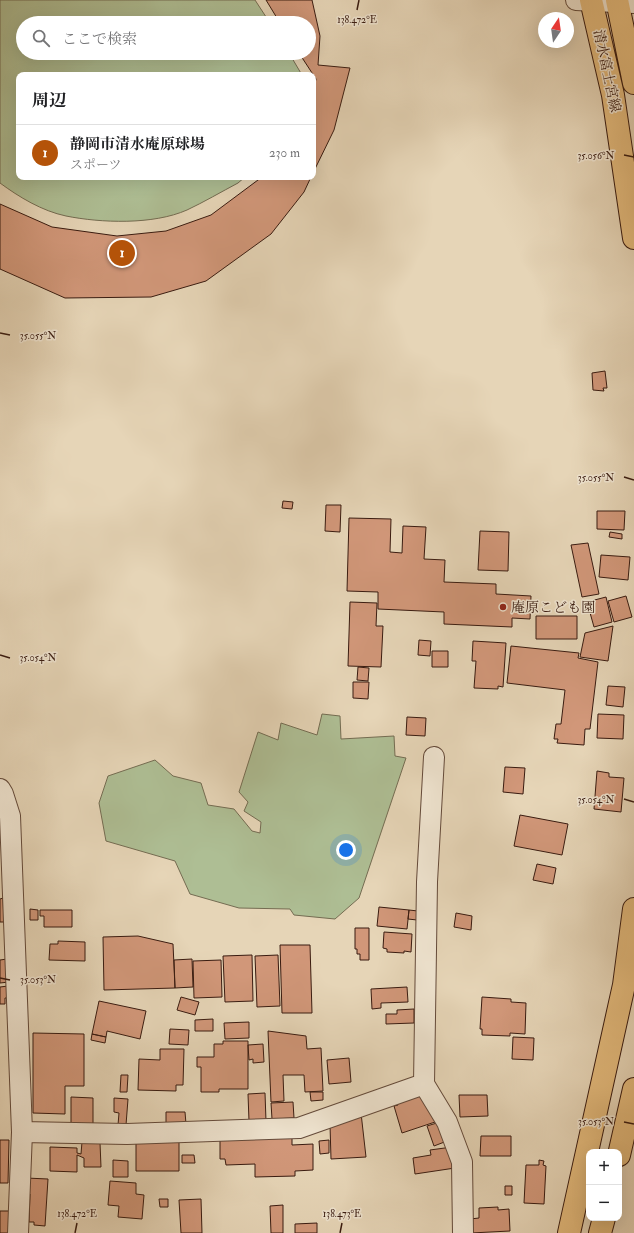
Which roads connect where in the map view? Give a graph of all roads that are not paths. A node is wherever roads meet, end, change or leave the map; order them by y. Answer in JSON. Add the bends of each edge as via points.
{"nodes":[{"id":1,"x":586,"y":1,"type":"edge"},
{"id":2,"x":623,"y":2,"type":"edge"},
{"id":3,"x":634,"y":82,"type":"edge"},
{"id":4,"x":634,"y":238,"type":"edge"},
{"id":5,"x":434,"y":757,"type":"dead end"},
{"id":6,"x":0,"y":789,"type":"edge"},
{"id":7,"x":634,"y":909,"type":"edge"},
{"id":8,"x":9,"y":1016,"type":"edge"},
{"id":9,"x":424,"y":1084,"type":"junction"},
{"id":10,"x":634,"y":1089,"type":"edge"},
{"id":11,"x":22,"y":1132,"type":"junction"},
{"id":12,"x":620,"y":1149,"type":"edge"},
{"id":13,"x":603,"y":1221,"type":"edge"},
{"id":14,"x":18,"y":1233,"type":"edge"},
{"id":15,"x":463,"y":1233,"type":"edge"},
{"id":16,"x":569,"y":1233,"type":"edge"},
{"id":17,"x":600,"y":1233,"type":"edge"}],
"edges":[{"from":1,"to":2,"type":"street"},
{"from":1,"to":4,"type":"main road","name":"清水富士宮線","via":[[613,95]]},
{"from":2,"to":3,"type":"main road","name":"清水富士宮線"},
{"from":5,"to":9,"type":"street","via":[[427,882]]},
{"from":6,"to":8,"type":"street","via":[[10,816]]},
{"from":7,"to":16,"type":"main road","via":[[624,985]]},
{"from":8,"to":11,"type":"street"},
{"from":9,"to":11,"type":"street","via":[[299,1128],[127,1134]]},
{"from":9,"to":15,"type":"street","via":[[448,1122],[462,1162]]},
{"from":10,"to":12,"type":"main road"},
{"from":11,"to":14,"type":"street"},
{"from":13,"to":17,"type":"main road"}]}
